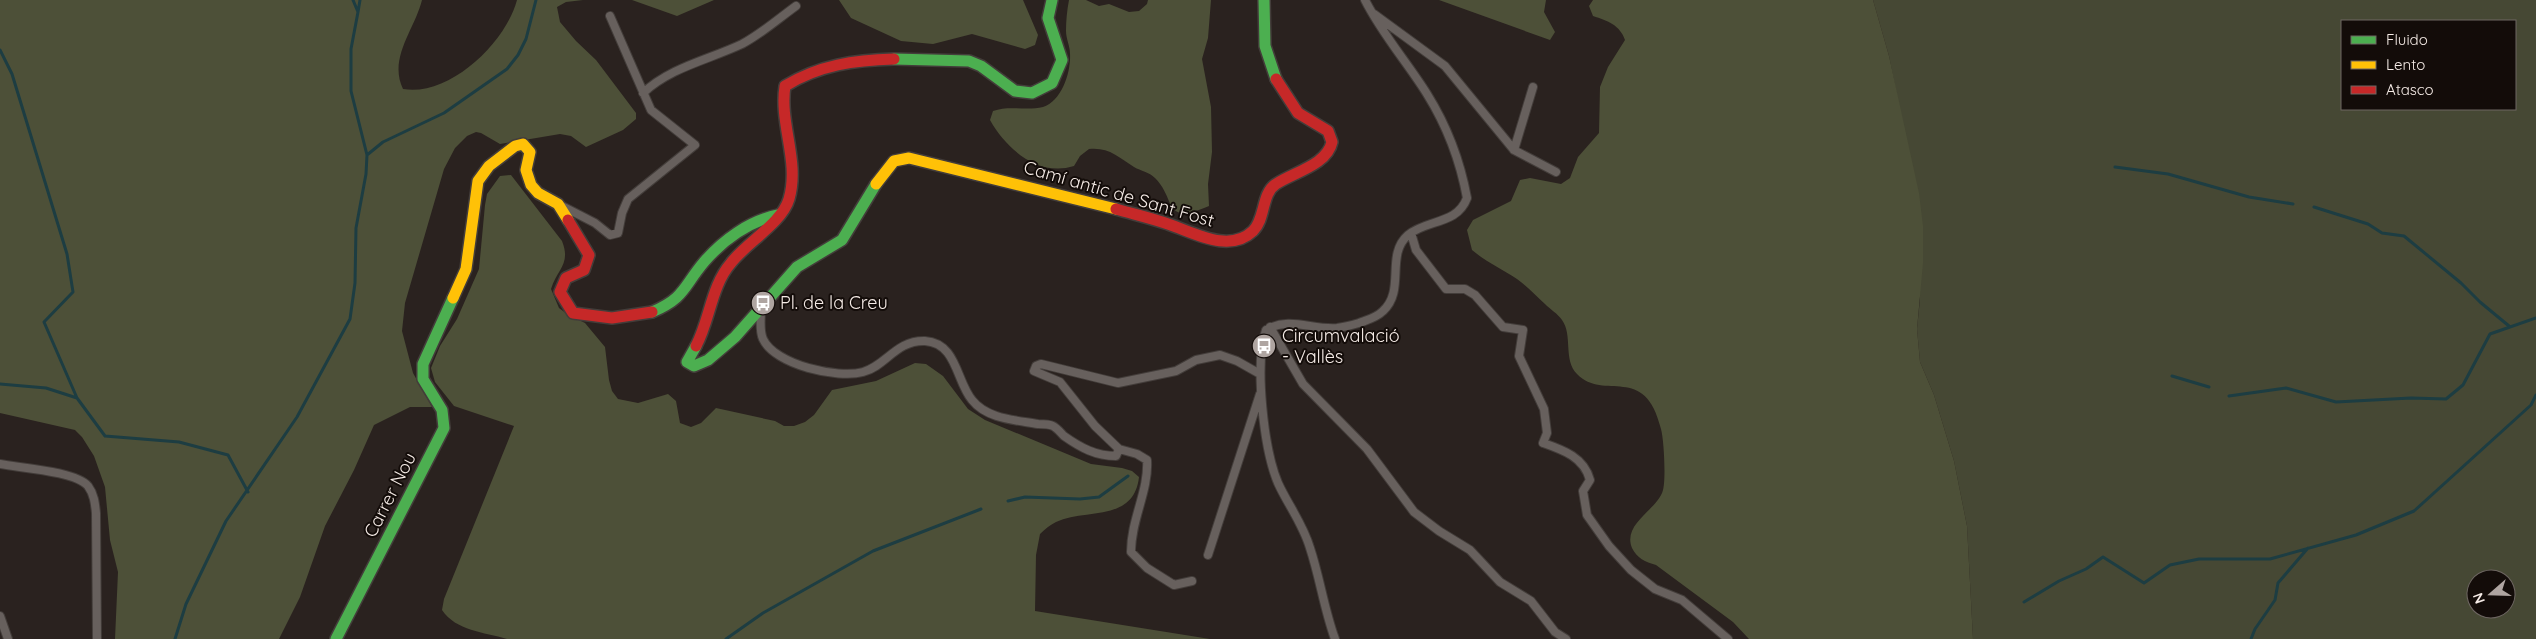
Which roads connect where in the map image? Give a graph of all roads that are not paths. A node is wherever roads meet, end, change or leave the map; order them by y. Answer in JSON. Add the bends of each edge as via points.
{"nodes":[{"id":1,"x":1052,"y":0,"type":"edge"},
{"id":2,"x":1264,"y":0,"type":"edge"},
{"id":3,"x":1365,"y":0,"type":"edge"},
{"id":4,"x":796,"y":6,"type":"dead end"},
{"id":5,"x":1371,"y":11,"type":"junction"},
{"id":6,"x":610,"y":16,"type":"dead end"},
{"id":7,"x":1533,"y":87,"type":"dead end"},
{"id":8,"x":643,"y":93,"type":"junction"},
{"id":9,"x":1514,"y":150,"type":"junction"},
{"id":10,"x":1556,"y":172,"type":"dead end"},
{"id":11,"x":558,"y":204,"type":"junction"},
{"id":12,"x":778,"y":215,"type":"junction"},
{"id":13,"x":1411,"y":233,"type":"junction"},
{"id":14,"x":761,"y":310,"type":"junction"},
{"id":15,"x":1270,"y":327,"type":"junction"},
{"id":16,"x":1260,"y":374,"type":"junction"},
{"id":17,"x":1261,"y":390,"type":"junction"},
{"id":18,"x":1119,"y":449,"type":"junction"},
{"id":19,"x":0,"y":464,"type":"edge"},
{"id":20,"x":1208,"y":555,"type":"dead end"},
{"id":21,"x":1192,"y":581,"type":"dead end"},
{"id":22,"x":0,"y":616,"type":"edge"},
{"id":23,"x":8,"y":639,"type":"edge"},
{"id":24,"x":97,"y":639,"type":"edge"},
{"id":25,"x":336,"y":639,"type":"edge"},
{"id":26,"x":1335,"y":639,"type":"edge"},
{"id":27,"x":1566,"y":639,"type":"edge"},
{"id":28,"x":1728,"y":639,"type":"edge"}],
"edges":[{"from":1,"to":12,"type":"street","via":[[1048,18],[1062,60],[1052,83],[1032,93],[1009,89],[996,75],[972,61],[909,59],[840,64],[799,75],[785,86],[782,104],[793,170],[789,200]]},
{"from":2,"to":14,"type":"street","name":"Camí antic de Sant Fost","via":[[1264,49],[1271,71],[1300,115],[1324,128],[1332,140],[1327,155],[1274,184],[1259,224],[1247,235],[1231,240],[1205,239],[1168,224],[1088,201],[924,160],[902,158],[887,167],[840,243],[799,265]]},
{"from":3,"to":5,"type":"street"},
{"from":4,"to":8,"type":"street","via":[[744,43],[676,70],[658,79]]},
{"from":5,"to":9,"type":"street","via":[[1446,66]]},
{"from":5,"to":13,"type":"street","via":[[1426,92],[1449,134],[1466,191],[1464,206],[1452,217]]},
{"from":6,"to":8,"type":"street"},
{"from":7,"to":9,"type":"street"},
{"from":8,"to":11,"type":"street","via":[[651,110],[695,146],[628,199],[618,232],[610,235],[595,223]]},
{"from":9,"to":10,"type":"street"},
{"from":11,"to":12,"type":"street","via":[[589,255],[584,270],[566,278],[560,292],[573,313],[600,318],[653,313],[677,300],[692,285],[697,271],[737,232]]},
{"from":11,"to":25,"type":"street","name":"Carrer Nou","via":[[538,194],[531,185],[526,170],[530,152],[522,144],[489,166],[478,181],[472,245],[466,268],[423,364],[424,379],[442,410],[444,428]]},
{"from":12,"to":14,"type":"street","via":[[730,263],[719,283],[702,335],[687,362],[694,366],[708,362]]},
{"from":13,"to":15,"type":"street","via":[[1400,244],[1396,257],[1394,293],[1389,304],[1375,317],[1336,328],[1287,323]]},
{"from":13,"to":28,"type":"street","via":[[1416,250],[1446,289],[1466,289],[1503,328],[1524,330],[1519,356],[1544,409],[1547,433],[1543,443],[1567,451],[1587,469],[1590,480],[1583,491],[1587,515],[1609,546],[1655,589],[1682,600]]},
{"from":14,"to":18,"type":"street","via":[[760,330],[769,348],[812,369],[836,375],[862,372],[875,368],[896,349],[925,341],[939,344],[950,355],[971,399],[988,414],[1053,426],[1091,453],[1116,456]]},
{"from":15,"to":16,"type":"street","via":[[1263,338]]},
{"from":15,"to":27,"type":"street","via":[[1303,384],[1367,449],[1414,512],[1470,550],[1500,582],[1531,601],[1555,632]]},
{"from":16,"to":17,"type":"street"},
{"from":16,"to":18,"type":"street","via":[[1220,354],[1196,360],[1176,371],[1118,383],[1041,364],[1036,366],[1034,371],[1060,382],[1095,426]]},
{"from":17,"to":20,"type":"street"},
{"from":17,"to":26,"type":"street","via":[[1271,460],[1278,483],[1310,548],[1320,594]]},
{"from":18,"to":21,"type":"street","via":[[1147,460],[1148,475],[1132,532],[1131,552],[1147,568],[1174,585]]},
{"from":19,"to":24,"type":"street","via":[[67,476],[82,481],[92,493],[96,512]]},
{"from":22,"to":23,"type":"street"}]}
